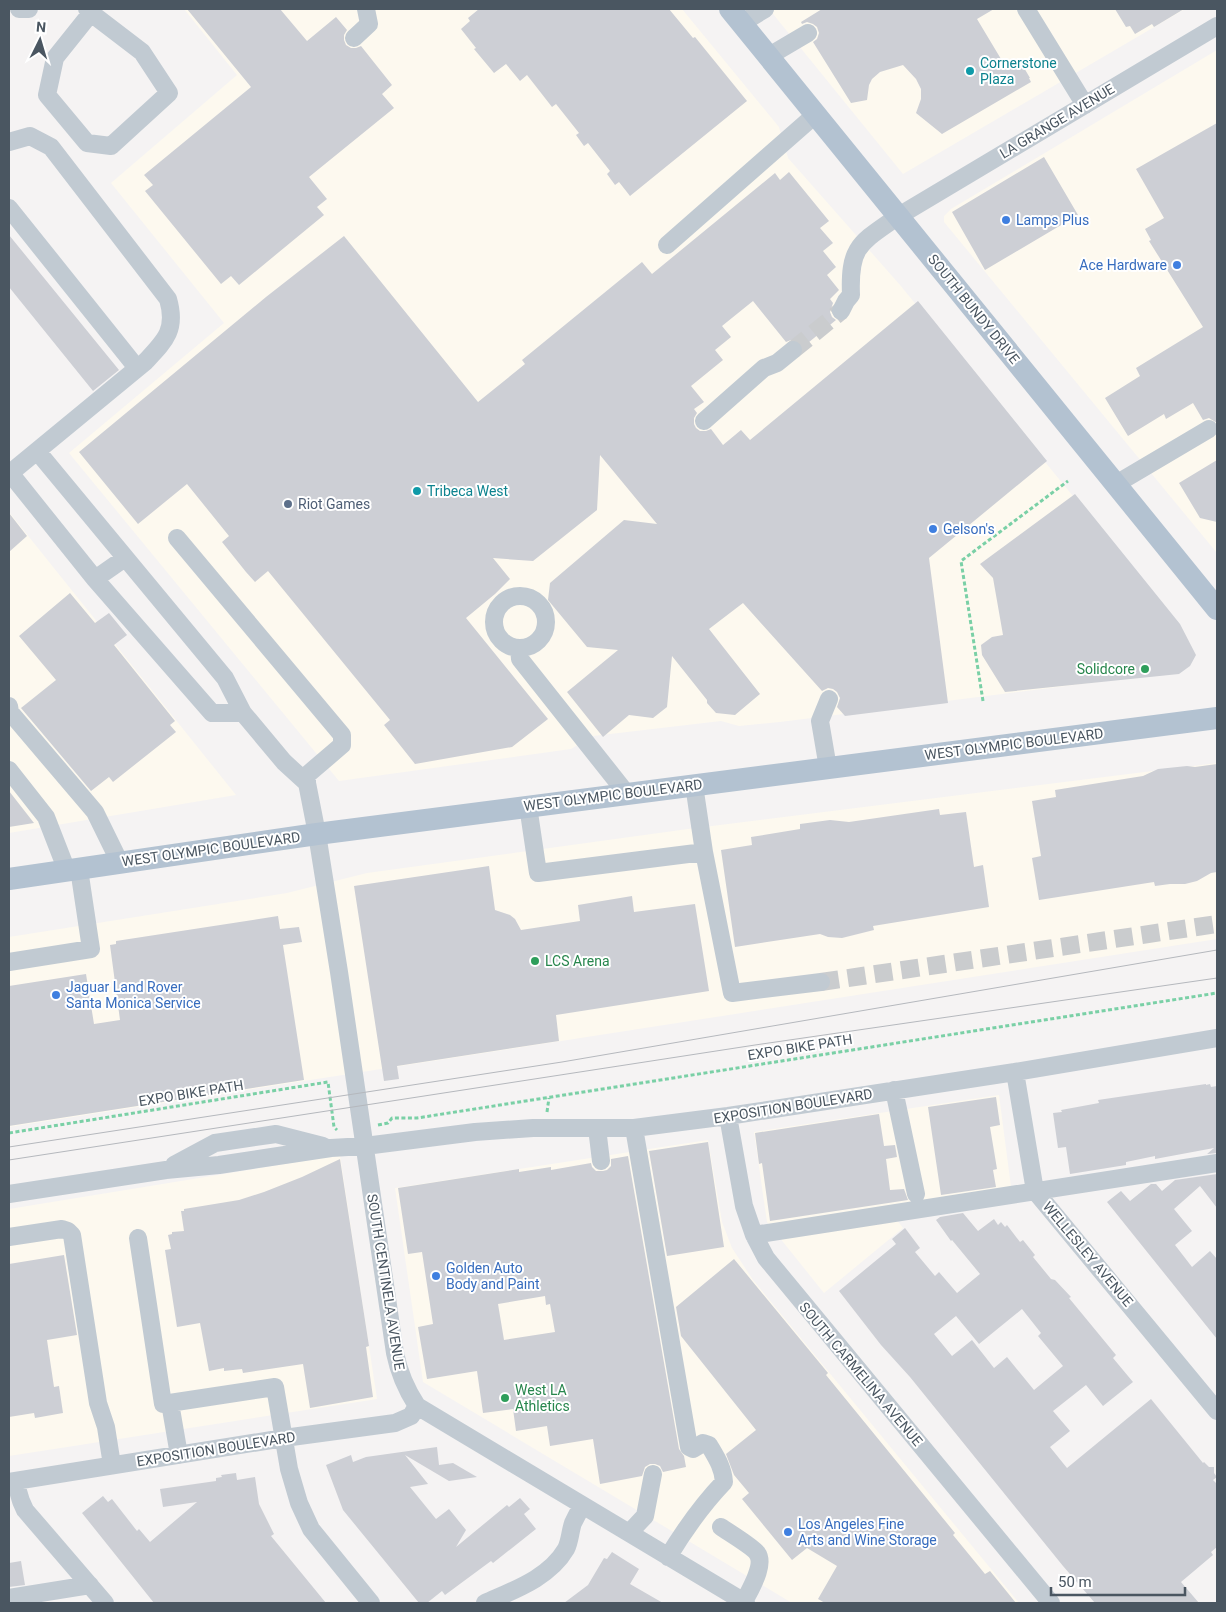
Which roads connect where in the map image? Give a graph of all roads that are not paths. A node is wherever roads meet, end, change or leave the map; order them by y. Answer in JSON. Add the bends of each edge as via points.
{"nodes":[{"id":1,"x":20,"y":9,"type":"edge"},
{"id":2,"x":29,"y":9,"type":"edge"},
{"id":3,"x":366,"y":9,"type":"edge"},
{"id":4,"x":765,"y":9,"type":"edge"},
{"id":5,"x":1026,"y":9,"type":"edge"},
{"id":6,"x":89,"y":11,"type":"edge"},
{"id":7,"x":736,"y":16,"type":"edge"},
{"id":8,"x":1217,"y":26,"type":"edge"},
{"id":9,"x":808,"y":33,"type":"dead end"},
{"id":10,"x":354,"y":38,"type":"dead end"},
{"id":11,"x":769,"y":56,"type":"junction"},
{"id":12,"x":1085,"y":105,"type":"junction"},
{"id":13,"x":816,"y":115,"type":"junction"},
{"id":14,"x":9,"y":142,"type":"edge"},
{"id":15,"x":9,"y":208,"type":"edge"},
{"id":16,"x":898,"y":216,"type":"junction"},
{"id":17,"x":667,"y":245,"type":"dead end"},
{"id":18,"x":840,"y":306,"type":"tunnel mouth"},
{"id":19,"x":790,"y":346,"type":"tunnel mouth"},
{"id":20,"x":137,"y":368,"type":"junction"},
{"id":21,"x":704,"y":421,"type":"dead end"},
{"id":22,"x":1209,"y":429,"type":"dead end"},
{"id":23,"x":37,"y":450,"type":"junction"},
{"id":24,"x":9,"y":474,"type":"edge"},
{"id":25,"x":1116,"y":484,"type":"junction"},
{"id":26,"x":177,"y":538,"type":"dead end"},
{"id":27,"x":125,"y":558,"type":"junction"},
{"id":28,"x":96,"y":579,"type":"junction"},
{"id":29,"x":1217,"y":609,"type":"edge"},
{"id":30,"x":519,"y":648,"type":"dead end"},
{"id":31,"x":830,"y":699,"type":"dead end"},
{"id":32,"x":9,"y":706,"type":"edge"},
{"id":33,"x":243,"y":713,"type":"junction"},
{"id":34,"x":1217,"y":718,"type":"edge"},
{"id":35,"x":828,"y":768,"type":"junction"},
{"id":36,"x":9,"y":770,"type":"edge"},
{"id":37,"x":307,"y":783,"type":"junction"},
{"id":38,"x":694,"y":785,"type":"junction"},
{"id":39,"x":628,"y":794,"type":"junction"},
{"id":40,"x":528,"y":806,"type":"junction"},
{"id":41,"x":317,"y":834,"type":"junction"},
{"id":42,"x":704,"y":852,"type":"junction"},
{"id":43,"x":120,"y":863,"type":"junction"},
{"id":44,"x":73,"y":870,"type":"junction"},
{"id":45,"x":9,"y":879,"type":"edge"},
{"id":46,"x":9,"y":962,"type":"edge"},
{"id":47,"x":821,"y":982,"type":"tunnel mouth"},
{"id":48,"x":1217,"y":1038,"type":"edge"},
{"id":49,"x":1015,"y":1072,"type":"junction"},
{"id":50,"x":894,"y":1090,"type":"junction"},
{"id":51,"x":728,"y":1116,"type":"junction"},
{"id":52,"x":597,"y":1128,"type":"junction"},
{"id":53,"x":634,"y":1128,"type":"junction"},
{"id":54,"x":365,"y":1146,"type":"junction"},
{"id":55,"x":601,"y":1161,"type":"dead end"},
{"id":56,"x":1217,"y":1163,"type":"edge"},
{"id":57,"x":1036,"y":1191,"type":"junction"},
{"id":58,"x":9,"y":1194,"type":"edge"},
{"id":59,"x":916,"y":1194,"type":"dead end"},
{"id":60,"x":754,"y":1235,"type":"junction"},
{"id":61,"x":9,"y":1237,"type":"edge"},
{"id":62,"x":138,"y":1238,"type":"dead end"},
{"id":63,"x":170,"y":1403,"type":"junction"},
{"id":64,"x":417,"y":1406,"type":"junction"},
{"id":65,"x":1217,"y":1411,"type":"edge"},
{"id":66,"x":284,"y":1438,"type":"junction"},
{"id":67,"x":178,"y":1455,"type":"junction"},
{"id":68,"x":112,"y":1465,"type":"junction"},
{"id":69,"x":653,"y":1474,"type":"dead end"},
{"id":70,"x":12,"y":1481,"type":"edge"},
{"id":71,"x":582,"y":1506,"type":"junction"},
{"id":72,"x":721,"y":1527,"type":"dead end"},
{"id":73,"x":629,"y":1533,"type":"junction"},
{"id":74,"x":668,"y":1556,"type":"junction"},
{"id":75,"x":90,"y":1585,"type":"junction"},
{"id":76,"x":9,"y":1598,"type":"edge"},
{"id":77,"x":105,"y":1603,"type":"edge"},
{"id":78,"x":371,"y":1603,"type":"edge"},
{"id":79,"x":485,"y":1603,"type":"edge"},
{"id":80,"x":745,"y":1603,"type":"edge"},
{"id":81,"x":1051,"y":1603,"type":"edge"}],
"edges":[{"from":1,"to":2,"type":"street"},
{"from":3,"to":10,"type":"street","via":[[369,24]]},
{"from":4,"to":7,"type":"street"},
{"from":5,"to":12,"type":"street"},
{"from":6,"to":6,"type":"street","via":[[142,52],[169,93],[111,146],[87,143],[47,95],[55,58]]},
{"from":7,"to":11,"type":"main road","name":"SOUTH BUNDY DRIVE"},
{"from":8,"to":12,"type":"street","name":"LA GRANGE AVENUE"},
{"from":9,"to":11,"type":"street"},
{"from":11,"to":13,"type":"main road","name":"SOUTH BUNDY DRIVE"},
{"from":12,"to":16,"type":"street","name":"LA GRANGE AVENUE"},
{"from":13,"to":16,"type":"main road","name":"SOUTH BUNDY DRIVE"},
{"from":13,"to":17,"type":"street"},
{"from":14,"to":20,"type":"street","via":[[30,136],[50,147],[168,299],[172,311],[164,342]]},
{"from":15,"to":20,"type":"street"},
{"from":16,"to":18,"type":"street","name":"LA GRANGE AVENUE","via":[[861,243],[850,276],[851,295]]},
{"from":16,"to":25,"type":"main road","name":"SOUTH BUNDY DRIVE"},
{"from":19,"to":21,"type":"street","via":[[777,364],[764,368]]},
{"from":20,"to":23,"type":"street"},
{"from":22,"to":25,"type":"street"},
{"from":23,"to":24,"type":"street"},
{"from":23,"to":27,"type":"street"},
{"from":24,"to":28,"type":"street"},
{"from":25,"to":29,"type":"main road","name":"SOUTH BUNDY DRIVE"},
{"from":26,"to":37,"type":"street","via":[[342,735],[342,745],[307,776]]},
{"from":27,"to":28,"type":"street"},
{"from":27,"to":33,"type":"street","via":[[225,678]]},
{"from":28,"to":33,"type":"street","via":[[212,712]]},
{"from":30,"to":39,"type":"street","via":[[520,659]]},
{"from":31,"to":35,"type":"street","via":[[820,721]]},
{"from":32,"to":43,"type":"street","via":[[10,712],[95,812]]},
{"from":33,"to":37,"type":"street","via":[[284,762]]},
{"from":34,"to":35,"type":"main road","name":"WEST OLYMPIC BOULEVARD"},
{"from":35,"to":38,"type":"main road","name":"WEST OLYMPIC BOULEVARD"},
{"from":36,"to":44,"type":"street","via":[[46,817]]},
{"from":37,"to":41,"type":"street","name":"SOUTH CENTINELA AVENUE"},
{"from":38,"to":39,"type":"main road","name":"WEST OLYMPIC BOULEVARD"},
{"from":38,"to":42,"type":"street"},
{"from":39,"to":40,"type":"main road","name":"WEST OLYMPIC BOULEVARD"},
{"from":40,"to":41,"type":"main road","name":"WEST OLYMPIC BOULEVARD"},
{"from":40,"to":42,"type":"street","via":[[538,873]]},
{"from":41,"to":43,"type":"main road","name":"WEST OLYMPIC BOULEVARD"},
{"from":41,"to":54,"type":"street","name":"SOUTH CENTINELA AVENUE"},
{"from":42,"to":47,"type":"street","via":[[732,993]]},
{"from":43,"to":44,"type":"main road","name":"WEST OLYMPIC BOULEVARD"},
{"from":44,"to":45,"type":"main road","name":"WEST OLYMPIC BOULEVARD"},
{"from":44,"to":46,"type":"street","via":[[91,949]]},
{"from":48,"to":49,"type":"street","name":"EXPOSITION BOULEVARD"},
{"from":49,"to":50,"type":"street","name":"EXPOSITION BOULEVARD"},
{"from":49,"to":57,"type":"street","name":"WELLESLEY AVENUE"},
{"from":50,"to":51,"type":"street","name":"EXPOSITION BOULEVARD"},
{"from":50,"to":59,"type":"street"},
{"from":51,"to":53,"type":"street","name":"EXPOSITION BOULEVARD"},
{"from":51,"to":60,"type":"street","name":"SOUTH CARMELINA AVENUE","via":[[744,1206]]},
{"from":52,"to":53,"type":"street","name":"EXPOSITION BOULEVARD"},
{"from":52,"to":54,"type":"street","name":"EXPOSITION BOULEVARD","via":[[475,1132]]},
{"from":52,"to":55,"type":"street"},
{"from":53,"to":74,"type":"street","via":[[689,1447],[693,1449],[703,1443],[709,1445],[724,1475],[724,1482],[705,1501]]},
{"from":54,"to":58,"type":"street","name":"EXPOSITION BOULEVARD","via":[[331,1148],[276,1134],[215,1144],[166,1170]]},
{"from":54,"to":64,"type":"street","name":"SOUTH CENTINELA AVENUE","via":[[394,1353],[407,1391]]},
{"from":56,"to":57,"type":"street"},
{"from":57,"to":60,"type":"street"},
{"from":57,"to":65,"type":"street","name":"WELLESLEY AVENUE"},
{"from":60,"to":81,"type":"street","name":"SOUTH CARMELINA AVENUE","via":[[766,1258]]},
{"from":61,"to":68,"type":"street","via":[[62,1229],[72,1235],[98,1403]]},
{"from":62,"to":63,"type":"street","via":[[163,1404]]},
{"from":63,"to":66,"type":"street","via":[[275,1387]]},
{"from":63,"to":67,"type":"street"},
{"from":64,"to":66,"type":"street","name":"EXPOSITION BOULEVARD","via":[[411,1416],[395,1423]]},
{"from":64,"to":71,"type":"street","name":"SOUTH CENTINELA AVENUE"},
{"from":66,"to":67,"type":"street","name":"EXPOSITION BOULEVARD"},
{"from":66,"to":78,"type":"street","via":[[299,1503],[311,1529]]},
{"from":67,"to":68,"type":"street","name":"EXPOSITION BOULEVARD"},
{"from":68,"to":70,"type":"street","name":"EXPOSITION BOULEVARD"},
{"from":69,"to":73,"type":"street","via":[[645,1516]]},
{"from":70,"to":75,"type":"street","via":[[25,1510]]},
{"from":71,"to":73,"type":"street","name":"SOUTH CENTINELA AVENUE"},
{"from":71,"to":79,"type":"street","via":[[566,1549],[555,1564],[534,1580]]},
{"from":72,"to":80,"type":"street","via":[[757,1553],[760,1563]]},
{"from":73,"to":74,"type":"street","name":"SOUTH CENTINELA AVENUE"},
{"from":74,"to":80,"type":"street","name":"SOUTH CENTINELA AVENUE"},
{"from":75,"to":76,"type":"street"},
{"from":75,"to":77,"type":"street"}]}
